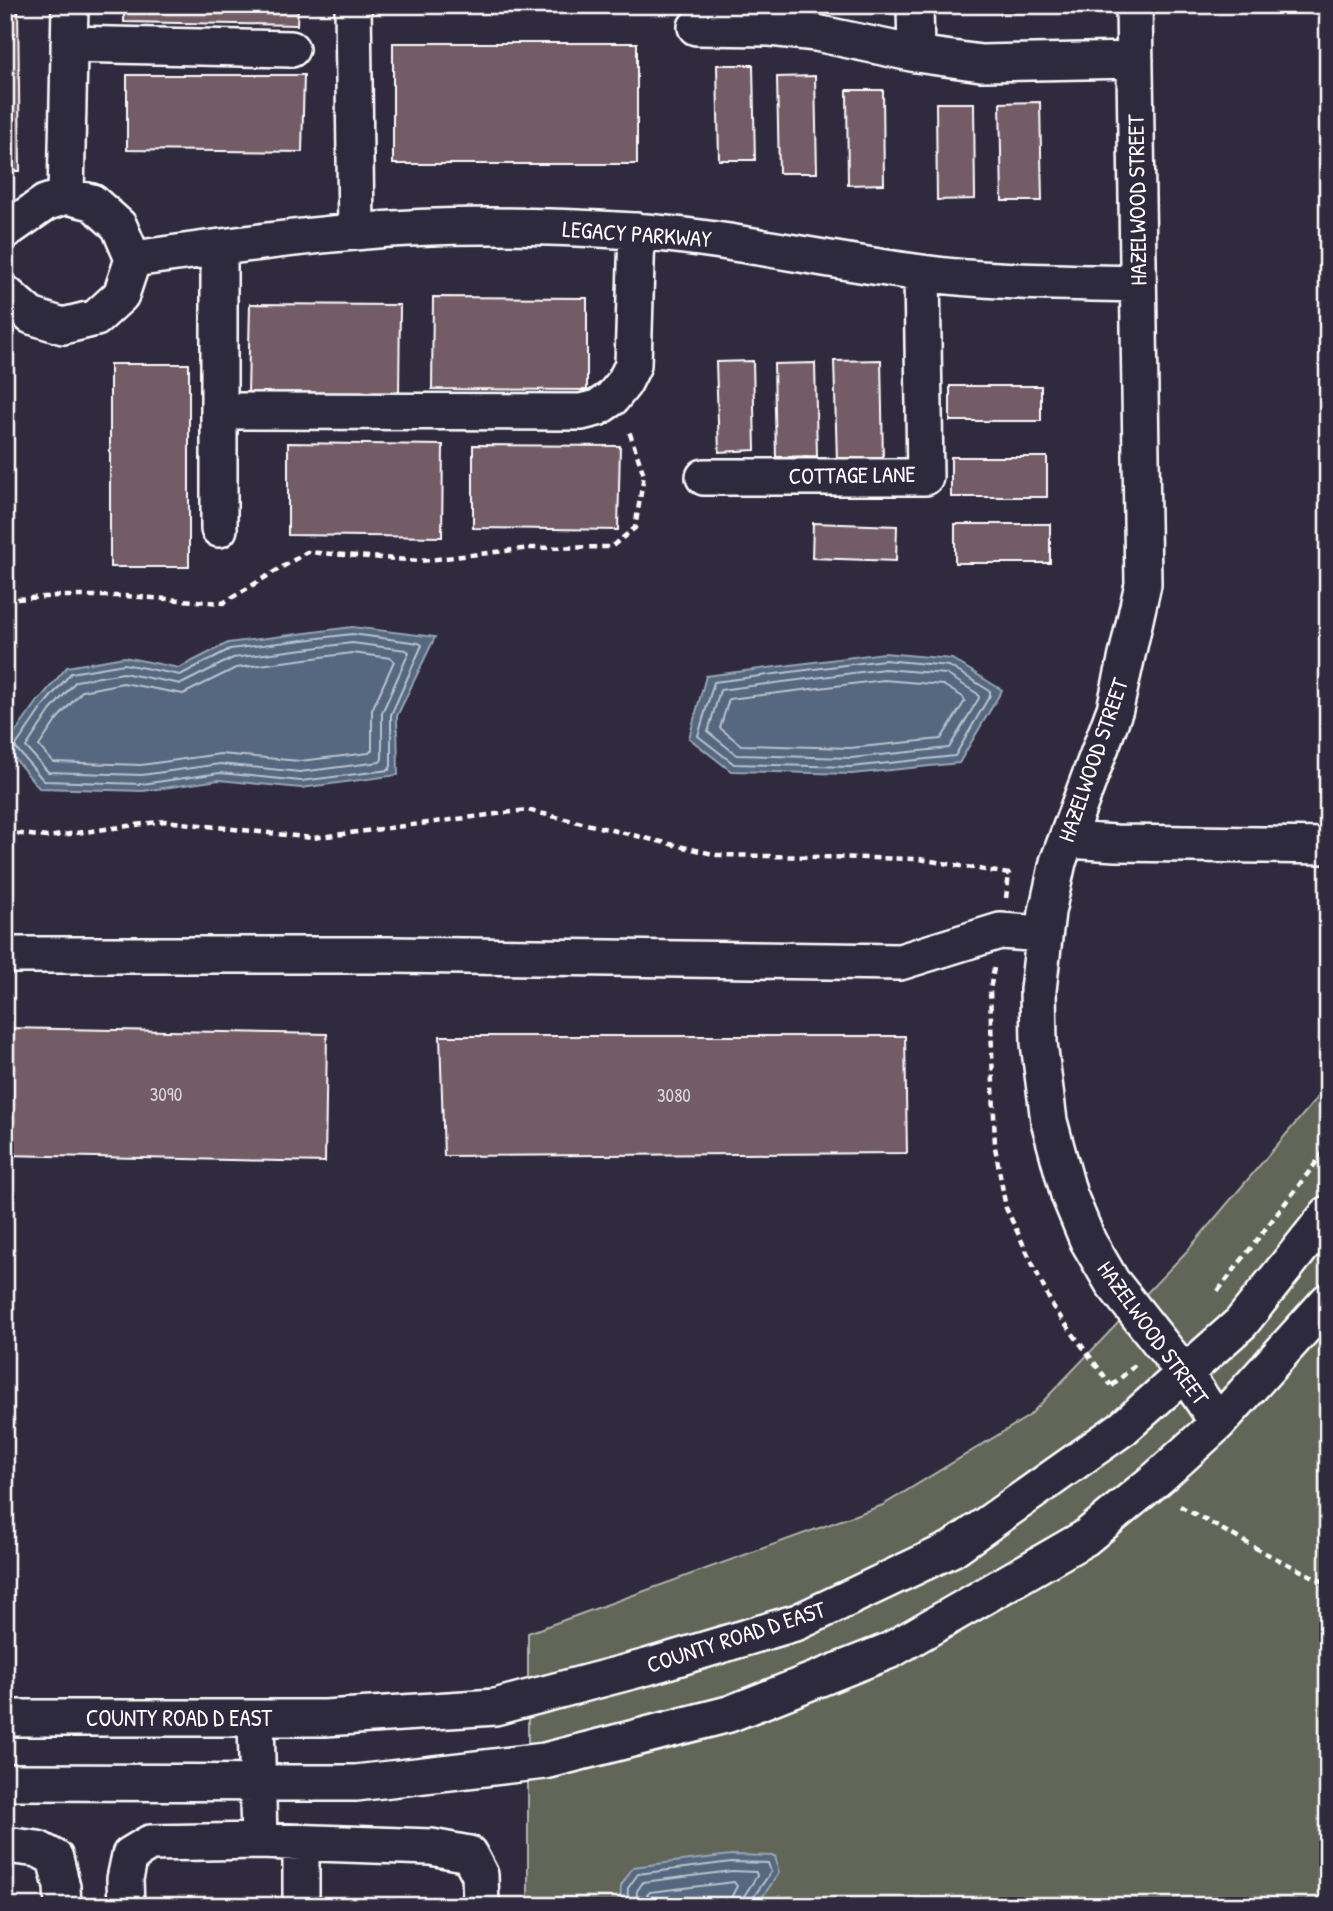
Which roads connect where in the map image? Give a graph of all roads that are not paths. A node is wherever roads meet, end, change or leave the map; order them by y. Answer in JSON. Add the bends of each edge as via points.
{"nodes":[{"id":1,"x":70,"y":5,"type":"edge"},
{"id":2,"x":353,"y":5,"type":"edge"},
{"id":3,"x":915,"y":5,"type":"edge"},
{"id":4,"x":1134,"y":5,"type":"edge"},
{"id":5,"x":696,"y":27,"type":"dead end"},
{"id":6,"x":69,"y":44,"type":"junction"},
{"id":7,"x":291,"y":49,"type":"dead end"},
{"id":8,"x":916,"y":54,"type":"junction"},
{"id":9,"x":1135,"y":60,"type":"junction"},
{"id":10,"x":66,"y":196,"type":"junction"},
{"id":11,"x":5,"y":230,"type":"edge"},
{"id":12,"x":356,"y":231,"type":"junction"},
{"id":13,"x":637,"y":231,"type":"junction"},
{"id":14,"x":219,"y":248,"type":"junction"},
{"id":15,"x":134,"y":259,"type":"junction"},
{"id":16,"x":922,"y":273,"type":"junction"},
{"id":17,"x":1138,"y":284,"type":"junction"},
{"id":18,"x":5,"y":293,"type":"edge"},
{"id":19,"x":219,"y":411,"type":"junction"},
{"id":20,"x":704,"y":477,"type":"dead end"},
{"id":21,"x":219,"y":529,"type":"dead end"},
{"id":22,"x":1067,"y":839,"type":"junction"},
{"id":23,"x":1328,"y":846,"type":"edge"},
{"id":24,"x":1044,"y":934,"type":"junction"},
{"id":25,"x":5,"y":955,"type":"edge"},
{"id":26,"x":1328,"y":1214,"type":"edge"},
{"id":27,"x":1328,"y":1301,"type":"edge"},
{"id":28,"x":1185,"y":1374,"type":"junction"},
{"id":29,"x":1218,"y":1423,"type":"junction"},
{"id":30,"x":5,"y":1718,"type":"edge"},
{"id":31,"x":256,"y":1718,"type":"junction"},
{"id":32,"x":5,"y":1782,"type":"edge"},
{"id":33,"x":257,"y":1782,"type":"junction"},
{"id":34,"x":259,"y":1841,"type":"junction"},
{"id":35,"x":301,"y":1843,"type":"junction"},
{"id":36,"x":5,"y":1845,"type":"edge"},
{"id":37,"x":63,"y":1906,"type":"edge"},
{"id":38,"x":126,"y":1906,"type":"edge"},
{"id":39,"x":301,"y":1906,"type":"edge"},
{"id":40,"x":481,"y":1906,"type":"edge"}],
"edges":[{"from":1,"to":6,"type":"street"},
{"from":2,"to":12,"type":"street"},
{"from":3,"to":8,"type":"street"},
{"from":4,"to":9,"type":"street","name":"HAZELWOOD STREET"},
{"from":5,"to":8,"type":"street","via":[[816,33]]},
{"from":6,"to":7,"type":"street"},
{"from":6,"to":10,"type":"street"},
{"from":8,"to":9,"type":"street","via":[[981,63]]},
{"from":9,"to":17,"type":"street","name":"HAZELWOOD STREET"},
{"from":10,"to":11,"type":"street","via":[[45,203]]},
{"from":10,"to":15,"type":"street","via":[[92,202],[119,226]]},
{"from":12,"to":13,"type":"street","name":"LEGACY PARKWAY","via":[[525,226]]},
{"from":12,"to":14,"type":"street","name":"LEGACY PARKWAY"},
{"from":13,"to":16,"type":"street","name":"LEGACY PARKWAY"},
{"from":13,"to":19,"type":"street","via":[[633,365],[612,398],[597,408],[581,412]]},
{"from":14,"to":15,"type":"street","name":"LEGACY PARKWAY"},
{"from":14,"to":19,"type":"street"},
{"from":15,"to":18,"type":"street","via":[[121,295],[96,318],[63,326],[31,316]]},
{"from":16,"to":17,"type":"street","name":"LEGACY PARKWAY"},
{"from":16,"to":20,"type":"street","name":"COTTAGE LANE","via":[[925,477]]},
{"from":17,"to":22,"type":"street","name":"HAZELWOOD STREET","via":[[1143,584],[1115,709]]},
{"from":19,"to":21,"type":"street"},
{"from":22,"to":23,"type":"street"},
{"from":22,"to":24,"type":"street","name":"HAZELWOOD STREET"},
{"from":24,"to":25,"type":"street","via":[[1000,931],[900,962]]},
{"from":24,"to":28,"type":"street","name":"HAZELWOOD STREET","via":[[1039,1043],[1049,1121],[1069,1195],[1112,1282]]},
{"from":26,"to":28,"type":"street","name":"COUNTY ROAD D EAST","via":[[1241,1323]]},
{"from":27,"to":29,"type":"street"},
{"from":28,"to":29,"type":"street","name":"HAZELWOOD STREET"},
{"from":28,"to":31,"type":"street","name":"COUNTY ROAD D EAST","via":[[1123,1428],[953,1549],[798,1622],[495,1707]]},
{"from":29,"to":33,"type":"street","via":[[1086,1538],[891,1650],[729,1714],[545,1761],[356,1783]]},
{"from":30,"to":31,"type":"street","name":"COUNTY ROAD D EAST"},
{"from":31,"to":33,"type":"street"},
{"from":32,"to":33,"type":"street"},
{"from":33,"to":34,"type":"street"},
{"from":34,"to":35,"type":"street"},
{"from":34,"to":38,"type":"street","via":[[150,1843],[130,1855]]},
{"from":35,"to":39,"type":"street"},
{"from":35,"to":40,"type":"street","via":[[431,1847],[469,1854],[480,1875]]},
{"from":36,"to":37,"type":"street","via":[[38,1849],[55,1858]]}]}
